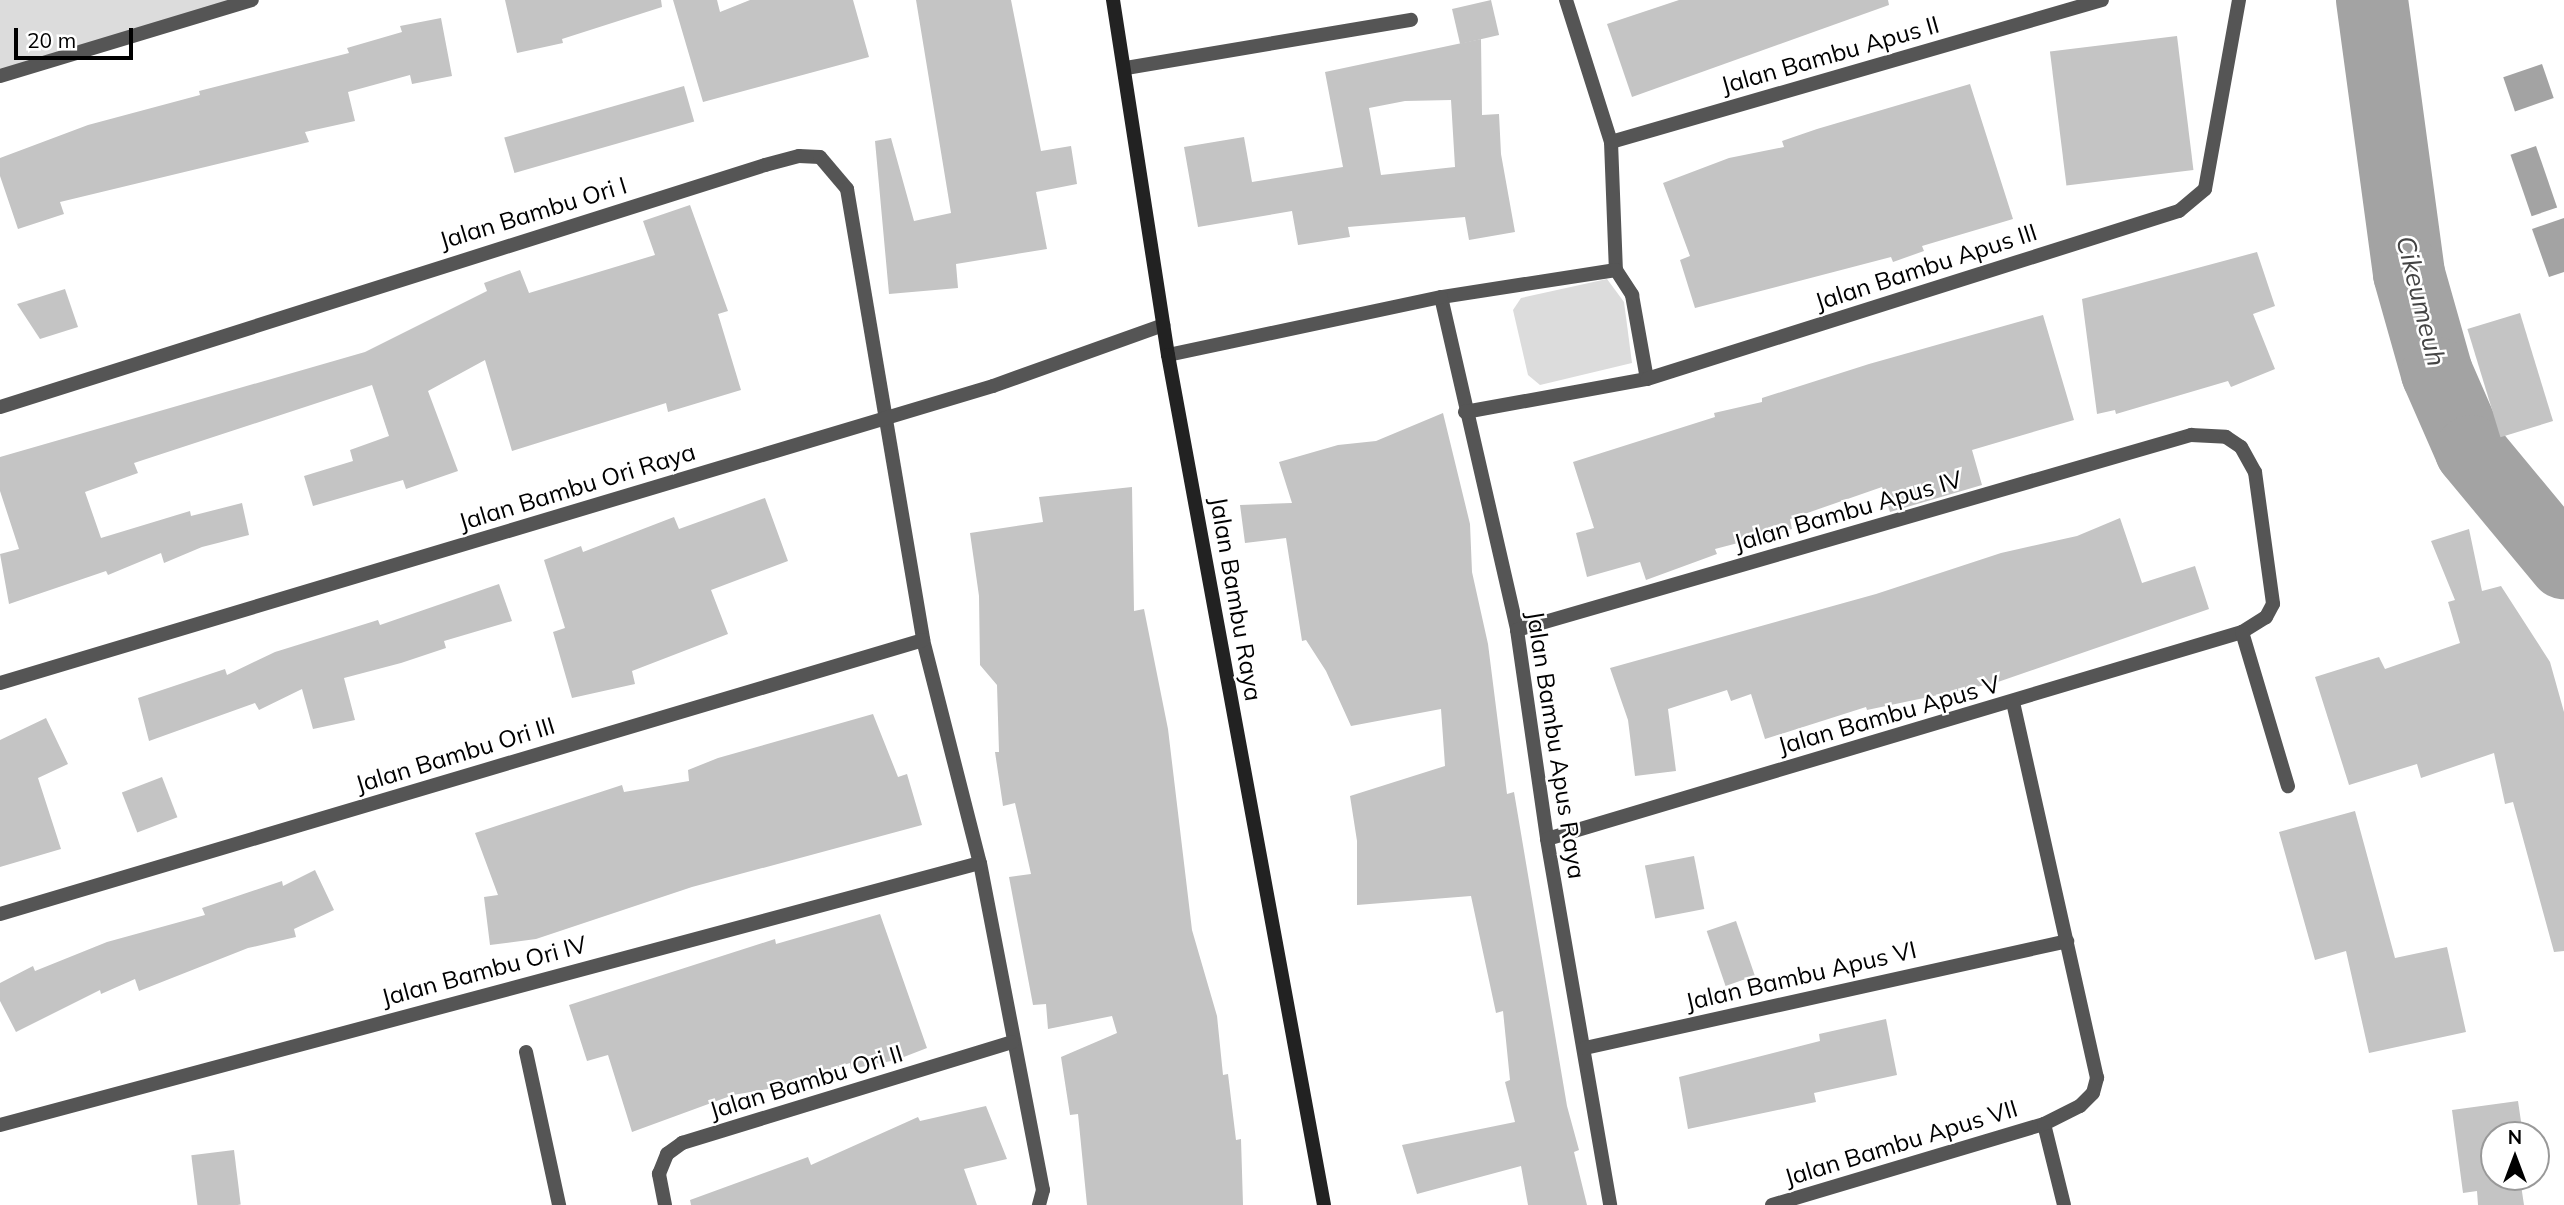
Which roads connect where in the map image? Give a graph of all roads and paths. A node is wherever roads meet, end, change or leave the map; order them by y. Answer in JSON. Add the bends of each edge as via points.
{"nodes":[{"id":1,"x":253,"y":0,"type":"edge"},
{"id":2,"x":1112,"y":0,"type":"edge"},
{"id":3,"x":1566,"y":0,"type":"edge"},
{"id":4,"x":2102,"y":0,"type":"edge"},
{"id":5,"x":2239,"y":0,"type":"edge"},
{"id":6,"x":1411,"y":20,"type":"dead end"},
{"id":7,"x":1126,"y":68,"type":"junction"},
{"id":8,"x":0,"y":76,"type":"edge"},
{"id":9,"x":1611,"y":142,"type":"junction"},
{"id":10,"x":1616,"y":270,"type":"junction"},
{"id":11,"x":1441,"y":297,"type":"junction"},
{"id":12,"x":1163,"y":326,"type":"junction"},
{"id":13,"x":1168,"y":355,"type":"junction"},
{"id":14,"x":1647,"y":379,"type":"junction"},
{"id":15,"x":0,"y":407,"type":"edge"},
{"id":16,"x":1465,"y":412,"type":"junction"},
{"id":17,"x":888,"y":418,"type":"junction"},
{"id":18,"x":1517,"y":630,"type":"junction"},
{"id":19,"x":2242,"y":632,"type":"junction"},
{"id":20,"x":923,"y":640,"type":"junction"},
{"id":21,"x":0,"y":683,"type":"edge"},
{"id":22,"x":2013,"y":702,"type":"junction"},
{"id":23,"x":2288,"y":786,"type":"dead end"},
{"id":24,"x":1547,"y":839,"type":"junction"},
{"id":25,"x":980,"y":863,"type":"junction"},
{"id":26,"x":0,"y":914,"type":"edge"},
{"id":27,"x":2067,"y":941,"type":"junction"},
{"id":28,"x":1012,"y":1042,"type":"junction"},
{"id":29,"x":1585,"y":1048,"type":"junction"},
{"id":30,"x":526,"y":1052,"type":"dead end"},
{"id":31,"x":2044,"y":1124,"type":"junction"},
{"id":32,"x":0,"y":1125,"type":"edge"},
{"id":33,"x":559,"y":1205,"type":"edge"},
{"id":34,"x":666,"y":1205,"type":"edge"},
{"id":35,"x":1039,"y":1205,"type":"edge"},
{"id":36,"x":1324,"y":1205,"type":"edge"},
{"id":37,"x":1610,"y":1205,"type":"edge"},
{"id":38,"x":1772,"y":1205,"type":"edge"},
{"id":39,"x":2064,"y":1205,"type":"edge"}],
"edges":[{"from":1,"to":8,"type":"street"},
{"from":2,"to":7,"type":"street","name":"Jalan Bambu Raya"},
{"from":3,"to":9,"type":"street"},
{"from":4,"to":9,"type":"street","name":"Jalan Bambu Apus II"},
{"from":5,"to":14,"type":"street","name":"Jalan Bambu Apus III","via":[[2205,189],[2179,211]]},
{"from":6,"to":7,"type":"street"},
{"from":7,"to":12,"type":"street","name":"Jalan Bambu Raya"},
{"from":9,"to":10,"type":"street"},
{"from":10,"to":11,"type":"street"},
{"from":10,"to":14,"type":"street","via":[[1632,295]]},
{"from":11,"to":13,"type":"street"},
{"from":11,"to":16,"type":"street","name":"Jalan Bambu Apus Raya"},
{"from":12,"to":13,"type":"street","name":"Jalan Bambu Raya"},
{"from":12,"to":17,"type":"street","name":"Jalan Bambu Ori Raya","via":[[1004,383]]},
{"from":13,"to":36,"type":"street","name":"Jalan Bambu Raya"},
{"from":14,"to":16,"type":"street","name":"Jalan Bambu Apus III"},
{"from":15,"to":17,"type":"street","name":"Jalan Bambu Ori I","via":[[799,156],[820,157],[847,189]]},
{"from":16,"to":18,"type":"street","name":"Jalan Bambu Apus Raya"},
{"from":17,"to":20,"type":"street","name":"Jalan Bambu Ori I"},
{"from":17,"to":21,"type":"street","name":"Jalan Bambu Ori Raya"},
{"from":18,"to":19,"type":"street","name":"Jalan Bambu Apus IV","via":[[2191,435],[2226,437],[2241,447],[2255,472],[2273,604],[2266,617]]},
{"from":18,"to":24,"type":"street","name":"Jalan Bambu Apus Raya"},
{"from":19,"to":22,"type":"street","name":"Jalan Bambu Apus V"},
{"from":19,"to":23,"type":"street"},
{"from":20,"to":25,"type":"street","name":"Jalan Bambu Ori I"},
{"from":20,"to":26,"type":"street","name":"Jalan Bambu Ori III"},
{"from":22,"to":24,"type":"street","name":"Jalan Bambu Apus V"},
{"from":22,"to":27,"type":"street","name":"Jalan Bambu Apus VII"},
{"from":24,"to":29,"type":"street","name":"Jalan Bambu Apus Raya"},
{"from":25,"to":28,"type":"street","name":"Jalan Bambu Ori I"},
{"from":25,"to":32,"type":"street","name":"Jalan Bambu Ori IV"},
{"from":27,"to":29,"type":"street","name":"Jalan Bambu Apus VI"},
{"from":27,"to":31,"type":"street","name":"Jalan Bambu Apus VII","via":[[2097,1078],[2093,1093],[2080,1106]]},
{"from":28,"to":34,"type":"street","name":"Jalan Bambu Ori II","via":[[682,1143],[667,1154],[659,1174]]},
{"from":28,"to":35,"type":"street","name":"Jalan Bambu Ori I","via":[[1043,1190]]},
{"from":29,"to":37,"type":"street","name":"Jalan Bambu Apus Raya"},
{"from":30,"to":33,"type":"street"},
{"from":31,"to":38,"type":"street","name":"Jalan Bambu Apus VII"},
{"from":31,"to":39,"type":"street"}]}
